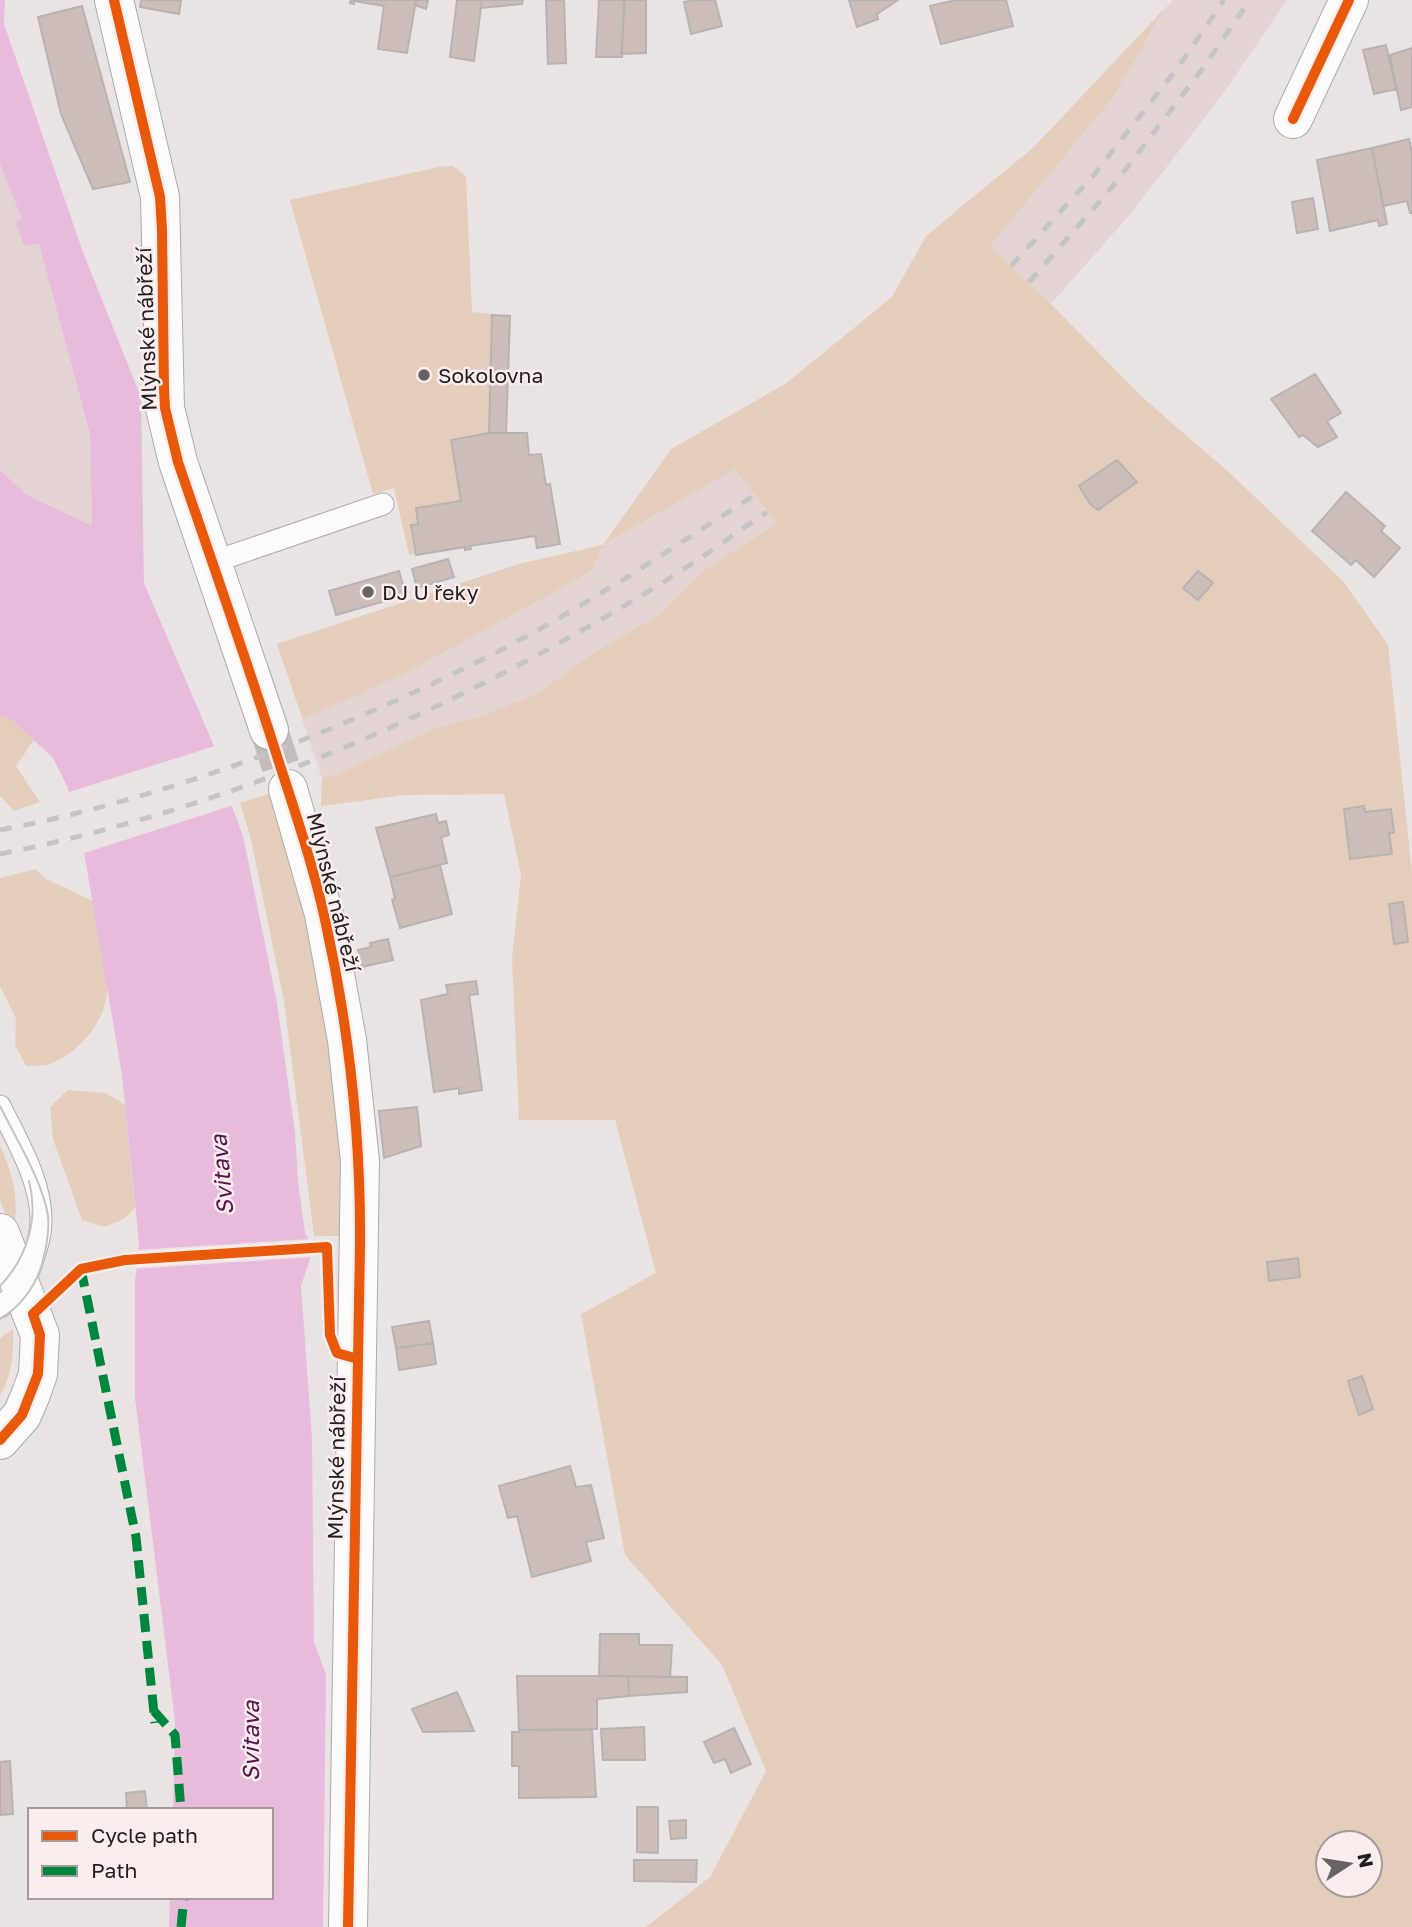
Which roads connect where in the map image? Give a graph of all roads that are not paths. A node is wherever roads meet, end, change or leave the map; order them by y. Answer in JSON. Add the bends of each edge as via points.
{"nodes":[{"id":1,"x":114,"y":0,"type":"edge"},
{"id":2,"x":1349,"y":0,"type":"edge"},
{"id":3,"x":1293,"y":119,"type":"dead end"},
{"id":4,"x":383,"y":504,"type":"dead end"},
{"id":5,"x":213,"y":562,"type":"junction"},
{"id":6,"x":269,"y":730,"type":"tunnel mouth"},
{"id":7,"x":288,"y":789,"type":"tunnel mouth"},
{"id":8,"x":0,"y":1106,"type":"edge"},
{"id":9,"x":0,"y":1233,"type":"edge"},
{"id":10,"x":18,"y":1302,"type":"edge"},
{"id":11,"x":0,"y":1440,"type":"edge"},
{"id":12,"x":348,"y":1927,"type":"edge"}],
"edges":[{"from":1,"to":5,"type":"street","name":"Mlýnské nábřeží","via":[[160,197],[165,408],[178,462]]},
{"from":2,"to":3,"type":"street"},
{"from":4,"to":5,"type":"lane"},
{"from":5,"to":6,"type":"street","name":"Mlýnské nábřeží"},
{"from":7,"to":12,"type":"street","name":"Mlýnské nábřeží","via":[[324,914],[347,1040],[360,1161]]},
{"from":8,"to":10,"type":"lane","via":[[23,1153],[40,1207],[39,1240]]},
{"from":9,"to":10,"type":"street"},
{"from":10,"to":11,"type":"street","via":[[40,1335],[38,1374],[22,1415]]}]}
